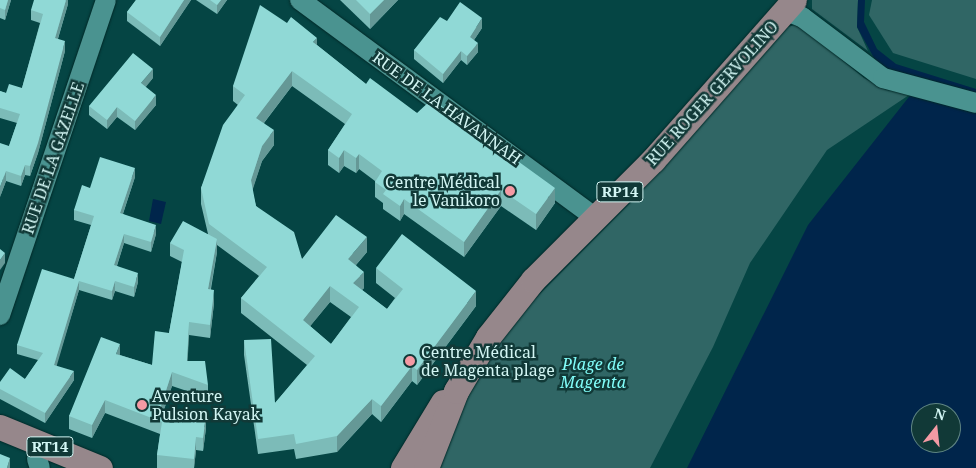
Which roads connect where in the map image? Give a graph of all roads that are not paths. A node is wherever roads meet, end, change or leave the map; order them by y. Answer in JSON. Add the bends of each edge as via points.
{"nodes":[{"id":1,"x":106,"y":0,"type":"edge"},
{"id":2,"x":300,"y":0,"type":"edge"},
{"id":3,"x":790,"y":5,"type":"edge"},
{"id":4,"x":976,"y":103,"type":"edge"},
{"id":5,"x":594,"y":217,"type":"junction"},
{"id":6,"x":0,"y":315,"type":"edge"},
{"id":7,"x":456,"y":391,"type":"junction"},
{"id":8,"x":0,"y":427,"type":"edge"},
{"id":9,"x":0,"y":442,"type":"edge"},
{"id":10,"x":44,"y":465,"type":"edge"},
{"id":11,"x":100,"y":468,"type":"edge"},
{"id":12,"x":403,"y":468,"type":"edge"},
{"id":13,"x":426,"y":468,"type":"edge"}],
"edges":[{"from":1,"to":6,"type":"street","name":"RUE DE LA GAZELLE"},
{"from":2,"to":5,"type":"street","name":"RUE DE LA HAVANNAH"},
{"from":3,"to":4,"type":"street","via":[[884,78]]},
{"from":3,"to":5,"type":"main road","name":"RUE ROGER GERVOLINO","number":"RP14","via":[[653,160]]},
{"from":5,"to":7,"type":"main road","name":"RUE ROGER GERVOLINO","number":"RP14","via":[[533,280],[488,337]]},
{"from":7,"to":12,"type":"main road","name":"RUE ROGER GERVOLINO","via":[[433,415]]},
{"from":7,"to":13,"type":"main road","name":"RUE ROGER GERVOLINO"},
{"from":8,"to":11,"type":"main road","number":"RT14"},
{"from":9,"to":10,"type":"main road","number":"RT14"}]}
